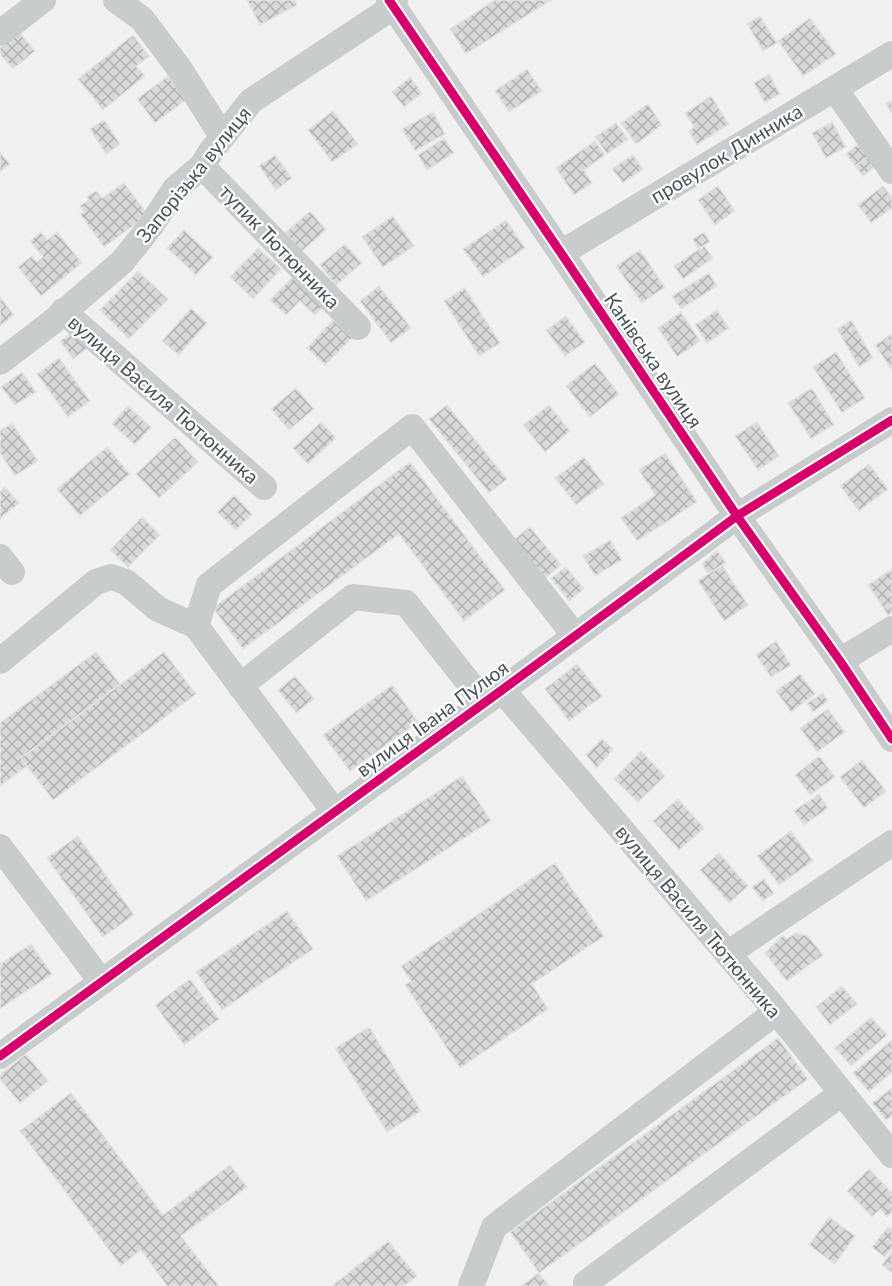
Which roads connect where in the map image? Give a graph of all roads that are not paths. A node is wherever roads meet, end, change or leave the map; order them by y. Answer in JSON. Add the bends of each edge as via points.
{"nodes":[{"id":1,"x":43,"y":0,"type":"edge"},
{"id":2,"x":116,"y":0,"type":"edge"},
{"id":3,"x":392,"y":2,"type":"edge"},
{"id":4,"x":0,"y":33,"type":"edge"},
{"id":5,"x":892,"y":54,"type":"edge"},
{"id":6,"x":835,"y":88,"type":"junction"},
{"id":7,"x":222,"y":136,"type":"junction"},
{"id":8,"x":202,"y":166,"type":"junction"},
{"id":9,"x":892,"y":171,"type":"edge"},
{"id":10,"x":561,"y":253,"type":"junction"},
{"id":11,"x":63,"y":312,"type":"junction"},
{"id":12,"x":358,"y":327,"type":"dead end"},
{"id":13,"x":0,"y":362,"type":"edge"},
{"id":14,"x":892,"y":420,"type":"edge"},
{"id":15,"x":264,"y":487,"type":"dead end"},
{"id":16,"x":737,"y":516,"type":"junction"},
{"id":17,"x":196,"y":626,"type":"junction"},
{"id":18,"x":892,"y":629,"type":"edge"},
{"id":19,"x":576,"y":636,"type":"junction"},
{"id":20,"x":840,"y":660,"type":"junction"},
{"id":21,"x":0,"y":661,"type":"edge"},
{"id":22,"x":240,"y":686,"type":"junction"},
{"id":23,"x":493,"y":696,"type":"junction"},
{"id":24,"x":892,"y":739,"type":"edge"},
{"id":25,"x":334,"y":811,"type":"junction"},
{"id":26,"x":892,"y":843,"type":"edge"},
{"id":27,"x":0,"y":847,"type":"edge"},
{"id":28,"x":727,"y":954,"type":"junction"},
{"id":29,"x":100,"y":981,"type":"junction"},
{"id":30,"x":776,"y":1012,"type":"junction"},
{"id":31,"x":0,"y":1056,"type":"edge"},
{"id":32,"x":842,"y":1093,"type":"junction"},
{"id":33,"x":892,"y":1155,"type":"edge"},
{"id":34,"x":471,"y":1286,"type":"edge"},
{"id":35,"x":586,"y":1286,"type":"edge"}],
"edges":[{"from":1,"to":4,"type":"street"},
{"from":2,"to":7,"type":"street","via":[[142,19]]},
{"from":3,"to":7,"type":"street","name":"Запорізька вулиця","via":[[251,101]]},
{"from":3,"to":10,"type":"street","name":"Канівська вулиця"},
{"from":5,"to":6,"type":"street","name":"провулок Динника"},
{"from":6,"to":9,"type":"street"},
{"from":6,"to":10,"type":"street","name":"провулок Динника"},
{"from":7,"to":8,"type":"street","name":"Запорізька вулиця"},
{"from":8,"to":11,"type":"street","name":"Запорізька вулиця","via":[[175,189],[122,262]]},
{"from":8,"to":12,"type":"street","name":"тупик Тютюнника"},
{"from":10,"to":16,"type":"street","name":"Канівська вулиця"},
{"from":11,"to":13,"type":"street","name":"Запорізька вулиця"},
{"from":11,"to":15,"type":"street","name":"вулиця Василя Тютюнника"},
{"from":14,"to":16,"type":"street","name":"вулиця Івана Пулюя"},
{"from":16,"to":19,"type":"street","name":"вулиця Івана Пулюя"},
{"from":16,"to":20,"type":"street","name":"Канівська вулиця"},
{"from":17,"to":19,"type":"street","via":[[208,585],[412,427]]},
{"from":17,"to":21,"type":"street","via":[[158,609],[126,582],[111,577],[96,582]]},
{"from":17,"to":22,"type":"street"},
{"from":18,"to":20,"type":"street"},
{"from":19,"to":23,"type":"street","name":"вулиця Івана Пулюя"},
{"from":20,"to":24,"type":"street","name":"Канівська вулиця"},
{"from":22,"to":23,"type":"street","name":"вулиця Василя Тютюнника","via":[[353,597],[406,603]]},
{"from":22,"to":25,"type":"street"},
{"from":23,"to":25,"type":"street","name":"вулиця Івана Пулюя"},
{"from":23,"to":28,"type":"street","name":"вулиця Василя Тютюнника"},
{"from":25,"to":29,"type":"street","name":"вулиця Івана Пулюя"},
{"from":26,"to":28,"type":"street"},
{"from":27,"to":29,"type":"street"},
{"from":28,"to":30,"type":"street","name":"вулиця Василя Тютюнника"},
{"from":29,"to":31,"type":"street","name":"вулиця Івана Пулюя"},
{"from":30,"to":32,"type":"street","name":"вулиця Василя Тютюнника"},
{"from":30,"to":34,"type":"street","via":[[494,1227]]},
{"from":32,"to":33,"type":"street","name":"вулиця Василя Тютюнника"},
{"from":32,"to":35,"type":"street"}]}
